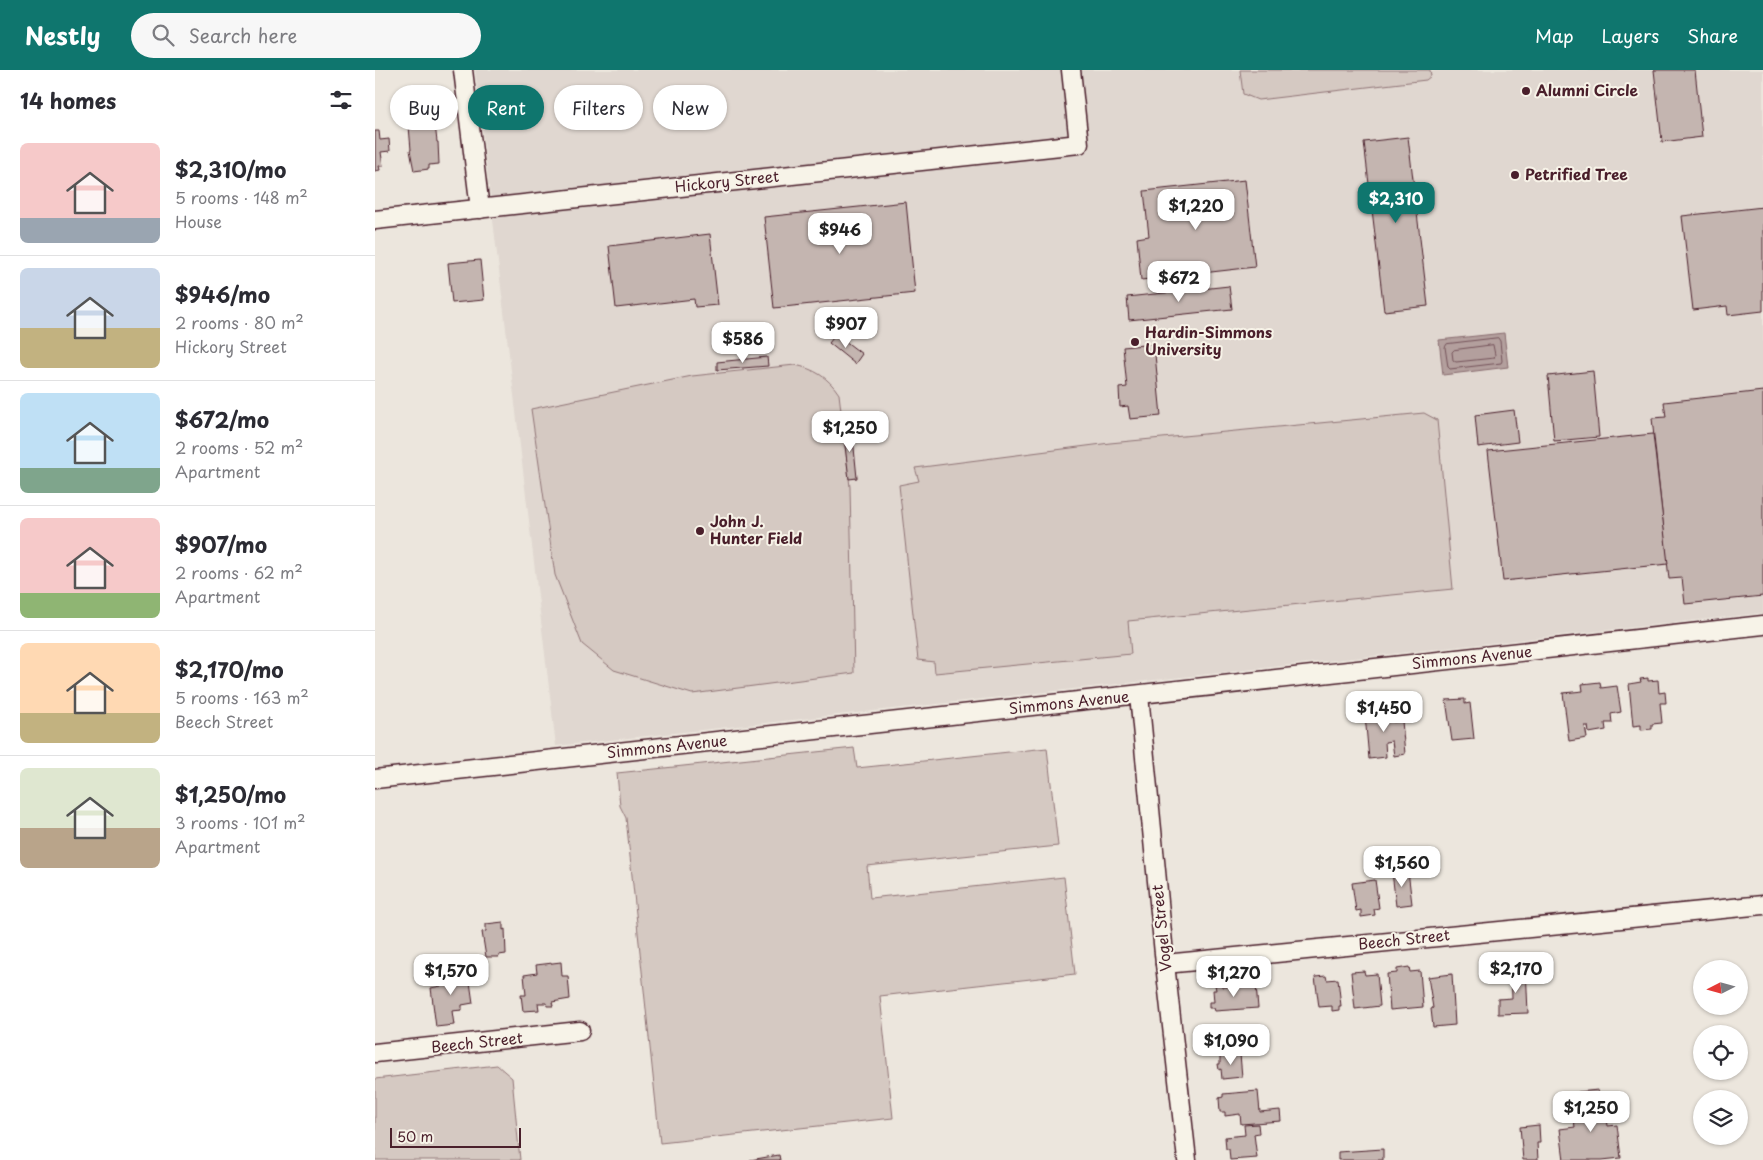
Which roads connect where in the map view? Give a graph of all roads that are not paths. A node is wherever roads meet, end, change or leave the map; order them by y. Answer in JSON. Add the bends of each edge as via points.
{"nodes":[{"id":1,"x":463,"y":70,"type":"edge"},
{"id":2,"x":1071,"y":70,"type":"edge"},
{"id":3,"x":480,"y":210,"type":"junction"},
{"id":4,"x":375,"y":220,"type":"edge"},
{"id":5,"x":1763,"y":625,"type":"edge"},
{"id":6,"x":1139,"y":695,"type":"junction"},
{"id":7,"x":375,"y":779,"type":"edge"},
{"id":8,"x":1763,"y":905,"type":"edge"},
{"id":9,"x":1165,"y":964,"type":"junction"},
{"id":10,"x":580,"y":1032,"type":"dead end"},
{"id":11,"x":375,"y":1053,"type":"edge"},
{"id":12,"x":1187,"y":1160,"type":"edge"}],
"edges":[{"from":1,"to":3,"type":"street"},
{"from":2,"to":3,"type":"street","name":"Hickory Street","via":[[1079,144]]},
{"from":3,"to":4,"type":"street","name":"Hickory Street"},
{"from":5,"to":6,"type":"street","name":"Simmons Avenue"},
{"from":6,"to":7,"type":"street","name":"Simmons Avenue"},
{"from":6,"to":9,"type":"street","name":"Vogel Street"},
{"from":8,"to":9,"type":"street","name":"Beech Street"},
{"from":9,"to":12,"type":"street","name":"Vogel Street"},
{"from":10,"to":11,"type":"street","name":"Beech Street"}]}
